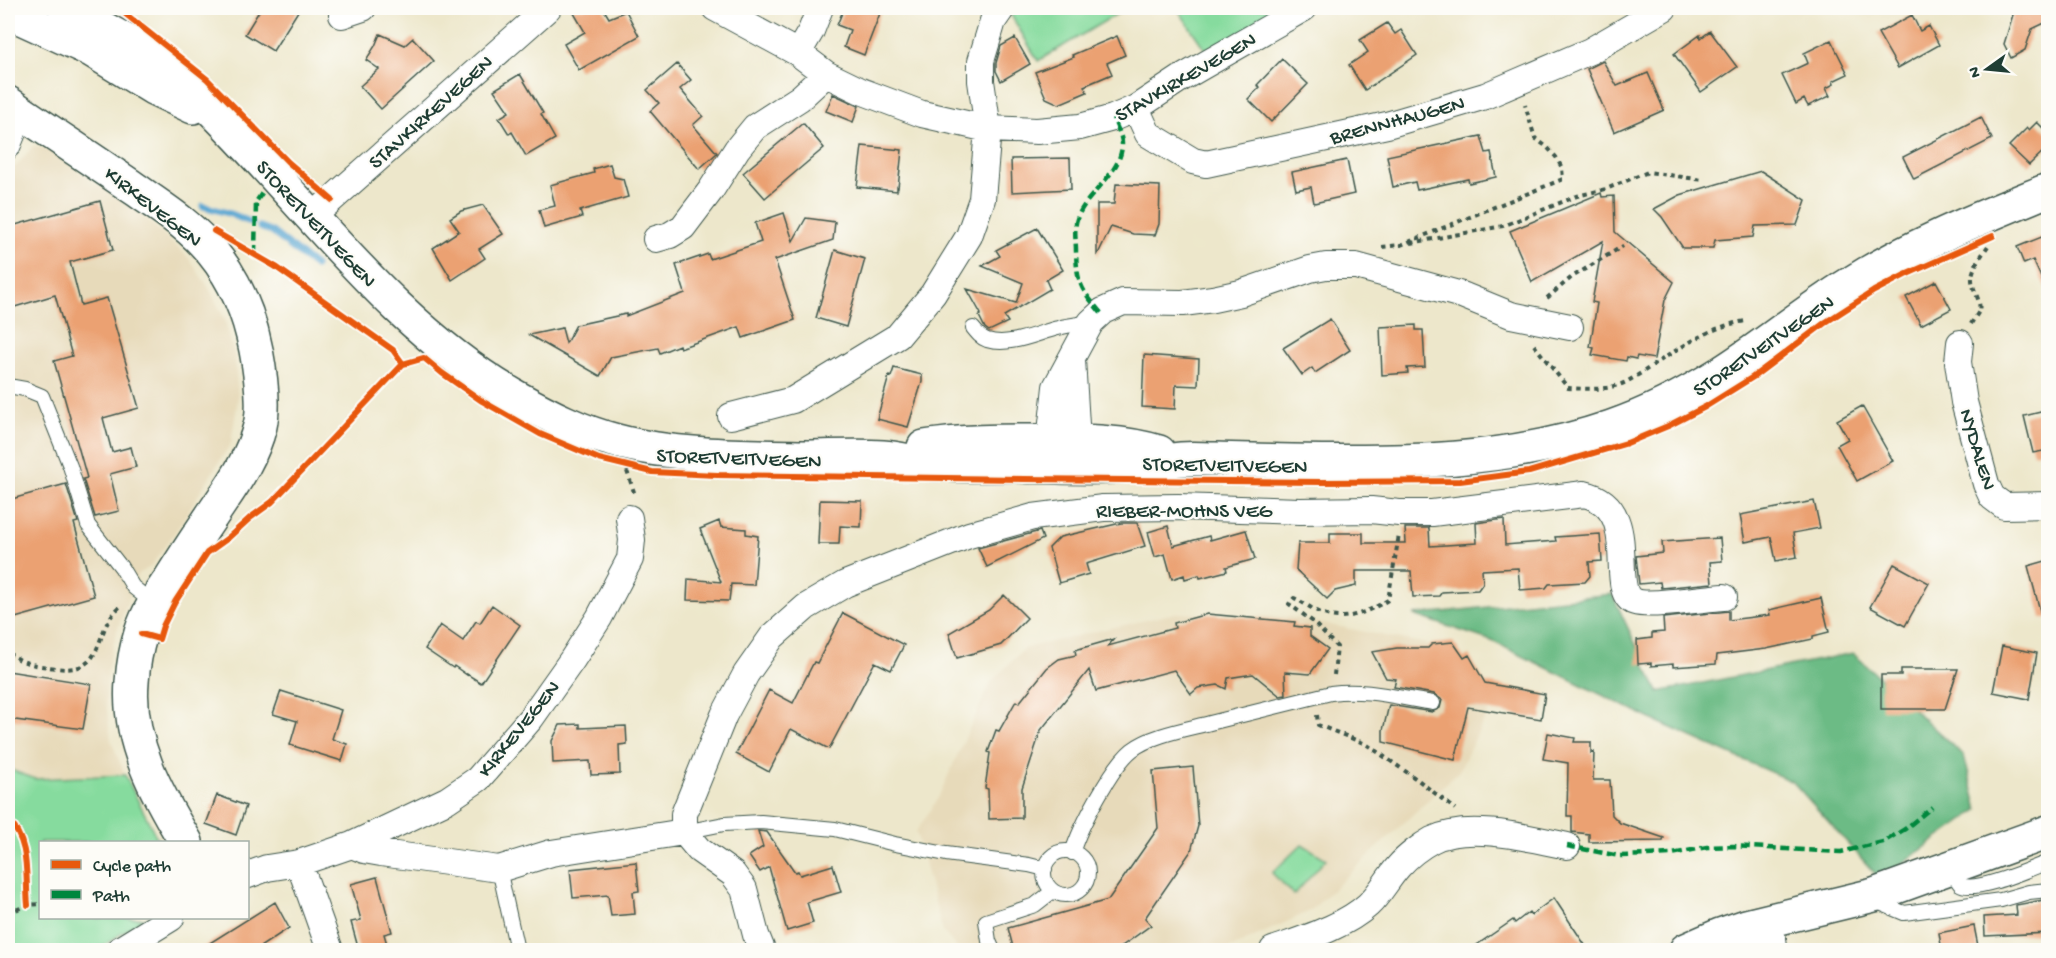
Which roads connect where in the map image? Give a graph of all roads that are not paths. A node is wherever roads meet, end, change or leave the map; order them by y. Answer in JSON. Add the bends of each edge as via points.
{"nodes":[{"id":1,"x":65,"y":8,"type":"edge"},
{"id":2,"x":548,"y":8,"type":"edge"},
{"id":3,"x":715,"y":8,"type":"edge"},
{"id":4,"x":820,"y":8,"type":"edge"},
{"id":5,"x":1002,"y":8,"type":"edge"},
{"id":6,"x":1305,"y":8,"type":"edge"},
{"id":7,"x":1664,"y":8,"type":"edge"},
{"id":8,"x":8,"y":12,"type":"edge"},
{"id":9,"x":798,"y":53,"type":"junction"},
{"id":10,"x":826,"y":74,"type":"junction"},
{"id":11,"x":1136,"y":108,"type":"junction"},
{"id":12,"x":17,"y":109,"type":"edge"},
{"id":13,"x":222,"y":121,"type":"junction"},
{"id":14,"x":987,"y":129,"type":"junction"},
{"id":15,"x":8,"y":153,"type":"edge"},
{"id":16,"x":2049,"y":190,"type":"edge"},
{"id":17,"x":313,"y":216,"type":"junction"},
{"id":18,"x":656,"y":239,"type":"dead end"},
{"id":19,"x":1091,"y":322,"type":"junction"},
{"id":20,"x":1570,"y":327,"type":"dead end"},
{"id":21,"x":973,"y":328,"type":"dead end"},
{"id":22,"x":1964,"y":336,"type":"road end"},
{"id":23,"x":8,"y":387,"type":"edge"},
{"id":24,"x":731,"y":416,"type":"dead end"},
{"id":25,"x":1063,"y":450,"type":"junction"},
{"id":26,"x":2049,"y":505,"type":"edge"},
{"id":27,"x":628,"y":518,"type":"dead end"},
{"id":28,"x":1724,"y":597,"type":"dead end"},
{"id":29,"x":147,"y":599,"type":"junction"},
{"id":30,"x":1432,"y":704,"type":"dead end"},
{"id":31,"x":684,"y":832,"type":"junction"},
{"id":32,"x":2049,"y":832,"type":"edge"},
{"id":33,"x":185,"y":841,"type":"edge"},
{"id":34,"x":352,"y":845,"type":"junction"},
{"id":35,"x":1567,"y":846,"type":"dead end"},
{"id":36,"x":1072,"y":853,"type":"junction"},
{"id":37,"x":2049,"y":862,"type":"edge"},
{"id":38,"x":299,"y":863,"type":"junction"},
{"id":39,"x":1950,"y":867,"type":"junction"},
{"id":40,"x":499,"y":869,"type":"junction"},
{"id":41,"x":1045,"y":869,"type":"junction"},
{"id":42,"x":249,"y":875,"type":"edge"},
{"id":43,"x":2049,"y":890,"type":"edge"},
{"id":44,"x":1053,"y":891,"type":"junction"},
{"id":45,"x":1874,"y":895,"type":"junction"},
{"id":46,"x":169,"y":919,"type":"edge"},
{"id":47,"x":1774,"y":934,"type":"edge"},
{"id":48,"x":119,"y":951,"type":"edge"},
{"id":49,"x":330,"y":951,"type":"edge"},
{"id":50,"x":517,"y":951,"type":"edge"},
{"id":51,"x":762,"y":951,"type":"edge"},
{"id":52,"x":993,"y":951,"type":"edge"},
{"id":53,"x":1273,"y":951,"type":"edge"},
{"id":54,"x":1686,"y":951,"type":"edge"},
{"id":55,"x":1745,"y":951,"type":"edge"}],
"edges":[{"from":1,"to":13,"type":"main road","name":"STORETVEITVEGEN","via":[[162,65]]},
{"from":2,"to":17,"type":"street","name":"STAVKIRKEVEGEN"},
{"from":3,"to":9,"type":"street","name":"STAVKIRKEVEGEN"},
{"from":4,"to":9,"type":"street"},
{"from":5,"to":14,"type":"street","via":[[993,21],[981,61]]},
{"from":6,"to":11,"type":"street","name":"STAVKIRKEVEGEN"},
{"from":7,"to":11,"type":"street","name":"BRENNHAUGEN","via":[[1590,51],[1485,96],[1387,125],[1206,164],[1193,161],[1148,134]]},
{"from":8,"to":13,"type":"main road","name":"STORETVEITVEGEN","via":[[91,50],[153,88]]},
{"from":9,"to":10,"type":"street","name":"STAVKIRKEVEGEN"},
{"from":10,"to":14,"type":"street","name":"STAVKIRKEVEGEN","via":[[922,114]]},
{"from":10,"to":18,"type":"street","via":[[800,99],[755,127],[683,227]]},
{"from":11,"to":14,"type":"street","name":"STAVKIRKEVEGEN","via":[[1080,127],[1037,131]]},
{"from":12,"to":15,"type":"lane","via":[[13,148]]},
{"from":12,"to":29,"type":"main road","name":"KIRKEVEGEN","via":[[190,230],[228,274],[252,329],[261,397],[260,424],[253,446],[238,476]]},
{"from":13,"to":17,"type":"main road","name":"STORETVEITVEGEN"},
{"from":14,"to":24,"type":"street","via":[[982,198],[969,236],[908,327],[793,400]]},
{"from":16,"to":25,"type":"main road","name":"STORETVEITVEGEN","via":[[1896,256],[1696,388],[1652,411],[1569,440],[1491,455],[1389,462],[1182,458],[1142,446]]},
{"from":17,"to":25,"type":"main road","name":"STORETVEITVEGEN","via":[[379,291],[456,357],[545,413],[617,441],[662,450],[798,457],[882,457],[978,441]]},
{"from":19,"to":20,"type":"street","via":[[1123,302],[1213,299],[1311,269],[1341,265],[1462,295],[1511,315]]},
{"from":19,"to":21,"type":"lane","via":[[1001,341],[987,340]]},
{"from":19,"to":25,"type":"street","via":[[1072,359]]},
{"from":22,"to":26,"type":"street","name":"NYDALEN","via":[[1958,362],[1964,402],[1992,497],[2004,506]]},
{"from":23,"to":29,"type":"lane","via":[[42,396],[88,525]]},
{"from":27,"to":34,"type":"street","name":"KIRKEVEGEN","via":[[632,540],[630,560],[623,574],[572,660],[514,739],[467,788]]},
{"from":28,"to":31,"type":"street","name":"RIEBER-MOHNS VEG","via":[[1642,603],[1629,598],[1616,517],[1604,503],[1589,495],[1432,513],[1140,506],[1033,517],[979,531],[845,584],[806,607],[780,630],[746,674],[724,715],[684,814]]},
{"from":29,"to":33,"type":"main road","name":"KIRKEVEGEN","via":[[132,684],[134,730],[151,778]]},
{"from":30,"to":36,"type":"lane","via":[[1345,691],[1144,742],[1131,751],[1112,775],[1078,834]]},
{"from":31,"to":40,"type":"street","via":[[551,853]]},
{"from":31,"to":41,"type":"lane","via":[[761,822],[835,829],[946,854]]},
{"from":31,"to":51,"type":"street","via":[[699,850],[733,874],[744,889]]},
{"from":32,"to":39,"type":"main road"},
{"from":34,"to":38,"type":"street","name":"KIRKEVEGEN"},
{"from":34,"to":40,"type":"street","via":[[381,853]]},
{"from":35,"to":53,"type":"street","via":[[1514,835],[1447,835],[1431,841],[1400,865],[1368,905],[1349,919]]},
{"from":36,"to":41,"type":"lane","via":[[1052,857]]},
{"from":36,"to":44,"type":"lane","via":[[1084,861],[1086,883],[1068,895]]},
{"from":37,"to":39,"type":"lane","via":[[1980,886],[1960,884]]},
{"from":38,"to":42,"type":"street","name":"KIRKEVEGEN"},
{"from":38,"to":49,"type":"street"},
{"from":39,"to":45,"type":"main road"},
{"from":40,"to":50,"type":"lane"},
{"from":41,"to":44,"type":"lane","via":[[1046,881]]},
{"from":43,"to":45,"type":"lane","via":[[1904,913],[1880,903]]},
{"from":44,"to":52,"type":"lane","via":[[1035,905],[986,921]]},
{"from":45,"to":47,"type":"main road"},
{"from":46,"to":48,"type":"street"},
{"from":47,"to":54,"type":"main road","via":[[1746,926]]},
{"from":47,"to":55,"type":"lane"}]}
